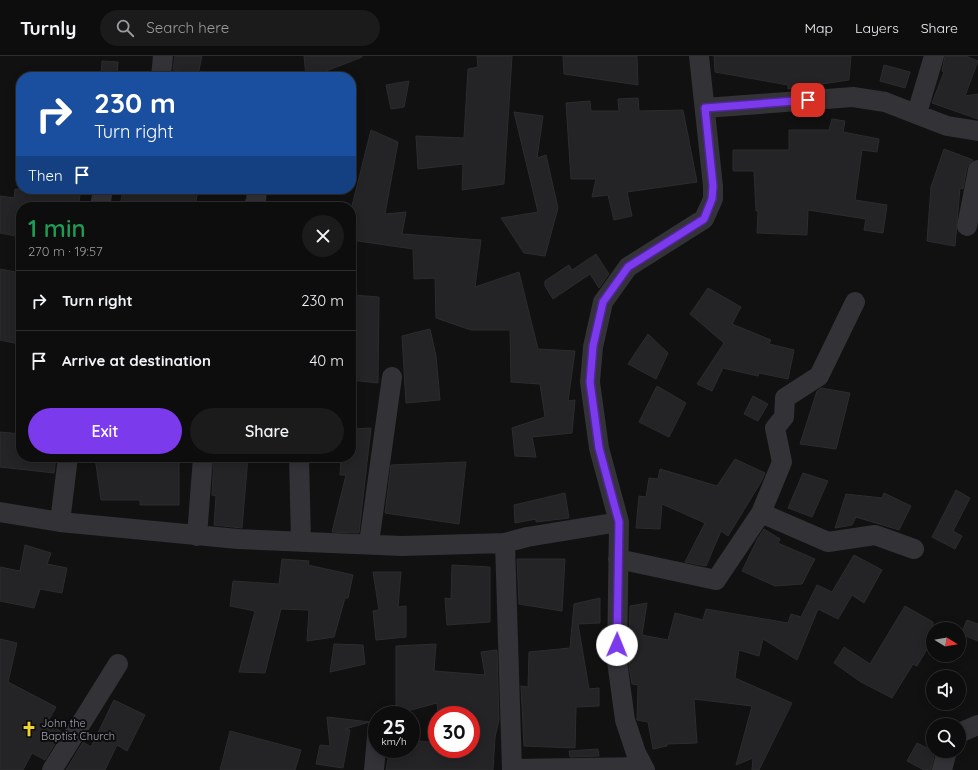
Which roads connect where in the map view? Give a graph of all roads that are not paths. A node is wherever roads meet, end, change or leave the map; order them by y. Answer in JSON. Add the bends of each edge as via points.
{"nodes":[{"id":1,"x":163,"y":56,"type":"edge"},
{"id":2,"x":699,"y":56,"type":"edge"},
{"id":3,"x":934,"y":56,"type":"edge"},
{"id":4,"x":161,"y":72,"type":"edge"},
{"id":5,"x":705,"y":108,"type":"junction"},
{"id":6,"x":917,"y":113,"type":"junction"},
{"id":7,"x":978,"y":131,"type":"edge"},
{"id":8,"x":978,"y":170,"type":"edge"},
{"id":9,"x":967,"y":226,"type":"dead end"},
{"id":10,"x":855,"y":302,"type":"dead end"},
{"id":11,"x":392,"y":377,"type":"dead end"},
{"id":12,"x":67,"y":462,"type":"edge"},
{"id":13,"x":203,"y":462,"type":"edge"},
{"id":14,"x":299,"y":462,"type":"edge"},
{"id":15,"x":0,"y":512,"type":"edge"},
{"id":16,"x":761,"y":513,"type":"junction"},
{"id":17,"x":60,"y":522,"type":"junction"},
{"id":18,"x":619,"y":522,"type":"junction"},
{"id":19,"x":198,"y":536,"type":"junction"},
{"id":20,"x":301,"y":541,"type":"junction"},
{"id":21,"x":369,"y":543,"type":"junction"},
{"id":22,"x":505,"y":543,"type":"junction"},
{"id":23,"x":914,"y":549,"type":"dead end"},
{"id":24,"x":618,"y":559,"type":"junction"},
{"id":25,"x":118,"y":664,"type":"dead end"},
{"id":26,"x":978,"y":725,"type":"edge"},
{"id":27,"x":966,"y":730,"type":"edge"},
{"id":28,"x":375,"y":758,"type":"edge"},
{"id":29,"x":945,"y":758,"type":"edge"},
{"id":30,"x":644,"y":769,"type":"edge"},
{"id":31,"x":52,"y":770,"type":"edge"},
{"id":32,"x":374,"y":770,"type":"edge"},
{"id":33,"x":512,"y":770,"type":"edge"},
{"id":34,"x":942,"y":770,"type":"edge"}],
"edges":[{"from":1,"to":4,"type":"street"},
{"from":2,"to":5,"type":"street"},
{"from":3,"to":6,"type":"street"},
{"from":5,"to":6,"type":"street","via":[[853,97],[885,102]]},
{"from":5,"to":18,"type":"street","via":[[713,186],[712,199],[704,219],[628,267],[603,302],[593,346],[590,382],[599,448]]},
{"from":6,"to":7,"type":"street","via":[[947,126]]},
{"from":8,"to":9,"type":"street"},
{"from":10,"to":16,"type":"street","via":[[819,376],[785,398],[784,417],[775,428],[782,462]]},
{"from":11,"to":21,"type":"street"},
{"from":12,"to":17,"type":"street"},
{"from":13,"to":19,"type":"street"},
{"from":14,"to":20,"type":"street"},
{"from":15,"to":17,"type":"street"},
{"from":16,"to":23,"type":"street","via":[[828,542],[875,535]]},
{"from":16,"to":24,"type":"street","via":[[716,580]]},
{"from":17,"to":19,"type":"street"},
{"from":18,"to":22,"type":"street"},
{"from":18,"to":24,"type":"street"},
{"from":19,"to":20,"type":"street"},
{"from":20,"to":21,"type":"street"},
{"from":21,"to":22,"type":"street","via":[[402,546]]},
{"from":22,"to":33,"type":"street"},
{"from":24,"to":30,"type":"street","via":[[617,661],[625,720]]},
{"from":25,"to":31,"type":"street"},
{"from":26,"to":27,"type":"street"},
{"from":28,"to":32,"type":"street"},
{"from":29,"to":34,"type":"street"},
{"from":30,"to":33,"type":"street"}]}
